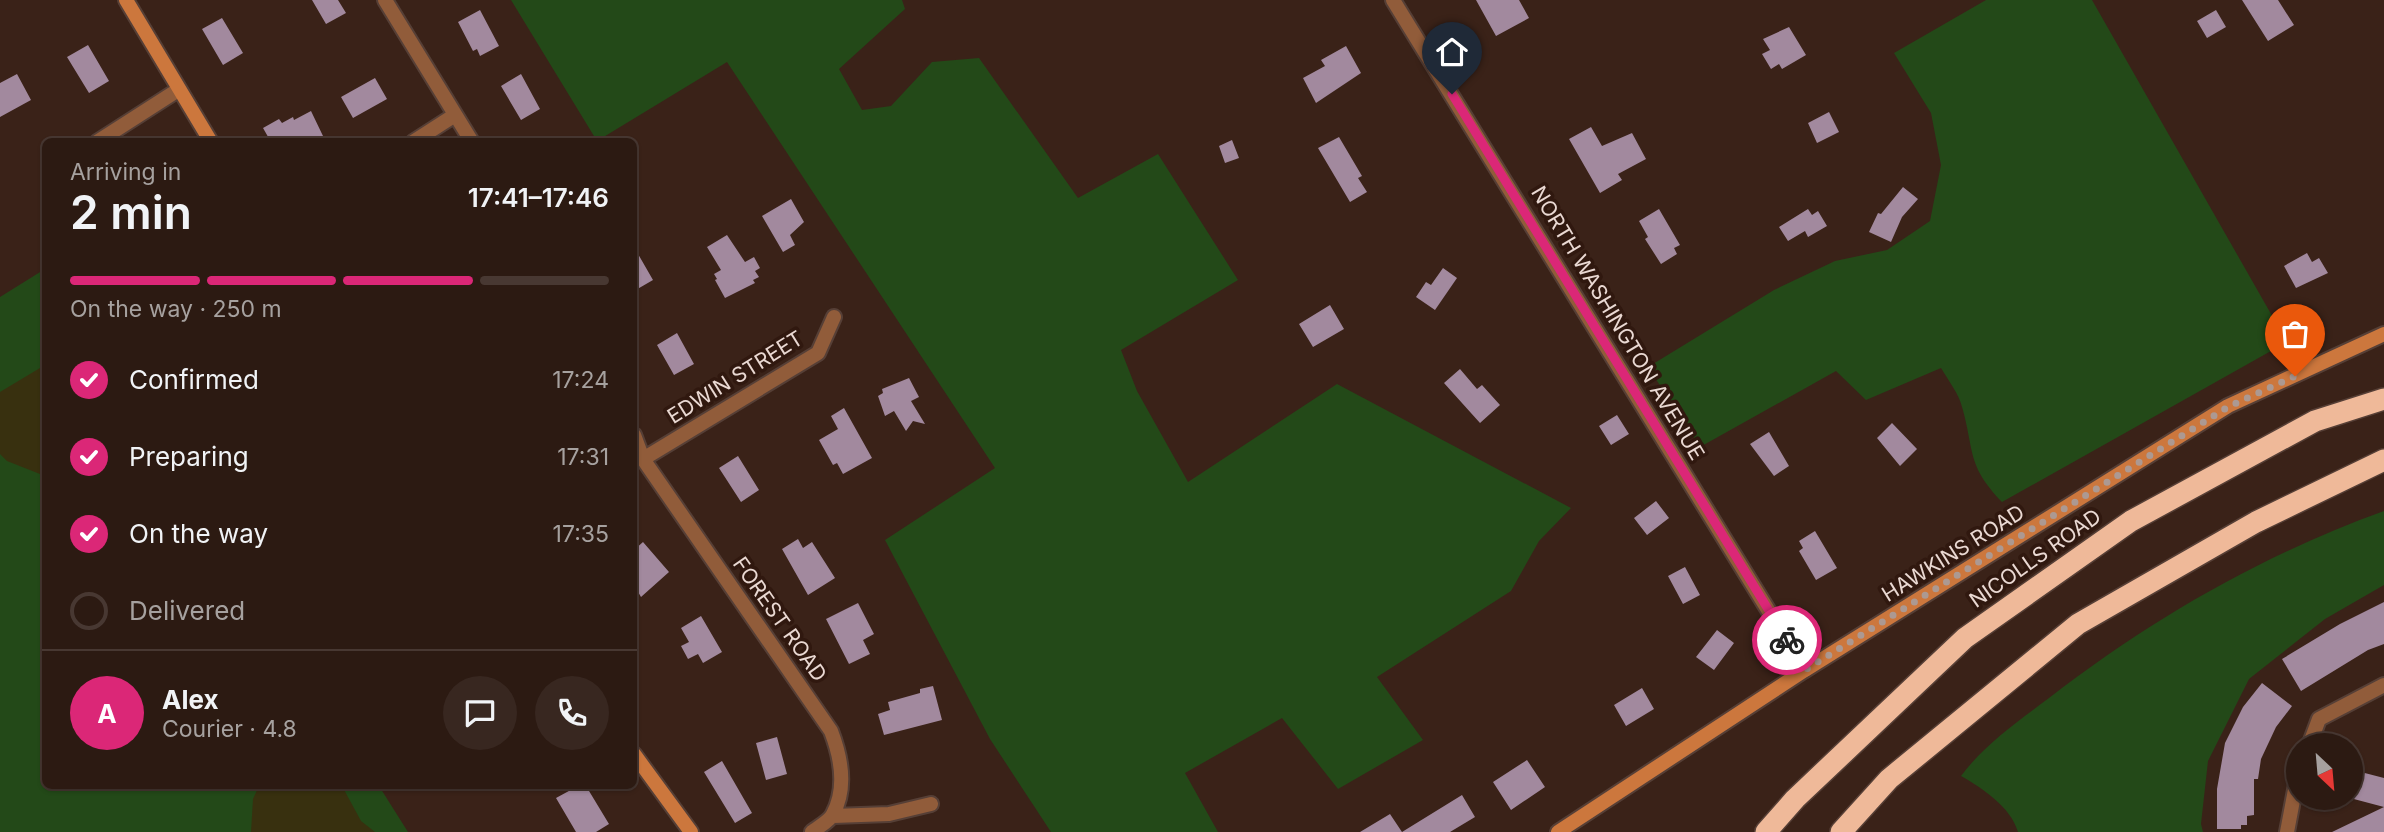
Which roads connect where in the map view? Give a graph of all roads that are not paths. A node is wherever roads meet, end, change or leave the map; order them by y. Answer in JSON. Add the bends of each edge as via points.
{"nodes":[{"id":1,"x":126,"y":0,"type":"edge"},
{"id":2,"x":385,"y":0,"type":"edge"},
{"id":3,"x":1394,"y":0,"type":"edge"},
{"id":4,"x":178,"y":90,"type":"junction"},
{"id":5,"x":455,"y":115,"type":"junction"},
{"id":6,"x":103,"y":138,"type":"edge"},
{"id":7,"x":208,"y":138,"type":"edge"},
{"id":8,"x":419,"y":138,"type":"edge"},
{"id":9,"x":469,"y":138,"type":"edge"},
{"id":10,"x":834,"y":317,"type":"dead end"},
{"id":11,"x":2384,"y":334,"type":"edge"},
{"id":12,"x":2384,"y":399,"type":"edge"},
{"id":13,"x":637,"y":443,"type":"edge"},
{"id":14,"x":643,"y":458,"type":"junction"},
{"id":15,"x":2384,"y":460,"type":"edge"},
{"id":16,"x":1805,"y":670,"type":"junction"},
{"id":17,"x":2384,"y":685,"type":"edge"},
{"id":18,"x":2314,"y":733,"type":"edge"},
{"id":19,"x":637,"y":758,"type":"edge"},
{"id":20,"x":931,"y":804,"type":"dead end"},
{"id":21,"x":2291,"y":810,"type":"edge"},
{"id":22,"x":833,"y":816,"type":"junction"},
{"id":23,"x":691,"y":832,"type":"edge"},
{"id":24,"x":812,"y":832,"type":"edge"},
{"id":25,"x":1558,"y":832,"type":"edge"},
{"id":26,"x":1766,"y":832,"type":"edge"},
{"id":27,"x":1841,"y":832,"type":"edge"},
{"id":28,"x":2287,"y":832,"type":"edge"}],
"edges":[{"from":1,"to":4,"type":"street"},
{"from":2,"to":5,"type":"street"},
{"from":3,"to":16,"type":"street","name":"NORTH WASHINGTON AVENUE"},
{"from":4,"to":6,"type":"street"},
{"from":4,"to":7,"type":"street"},
{"from":5,"to":8,"type":"street"},
{"from":5,"to":9,"type":"street"},
{"from":10,"to":14,"type":"street","name":"EDWIN STREET","via":[[818,353]]},
{"from":11,"to":16,"type":"street","name":"HAWKINS ROAD","via":[[2228,407]]},
{"from":12,"to":26,"type":"highway","name":"NICOLLS ROAD","via":[[2315,421],[2109,536],[1965,638]]},
{"from":13,"to":14,"type":"street","name":"FOREST ROAD"},
{"from":14,"to":22,"type":"street","name":"FOREST ROAD","via":[[831,731],[842,772]]},
{"from":15,"to":27,"type":"highway","via":[[2256,522],[2078,624],[1889,779]]},
{"from":16,"to":25,"type":"street","name":"HAWKINS ROAD"},
{"from":17,"to":18,"type":"street","via":[[2319,719]]},
{"from":19,"to":23,"type":"street"},
{"from":20,"to":22,"type":"street","via":[[889,814]]},
{"from":21,"to":28,"type":"street"},
{"from":22,"to":24,"type":"street"}]}
